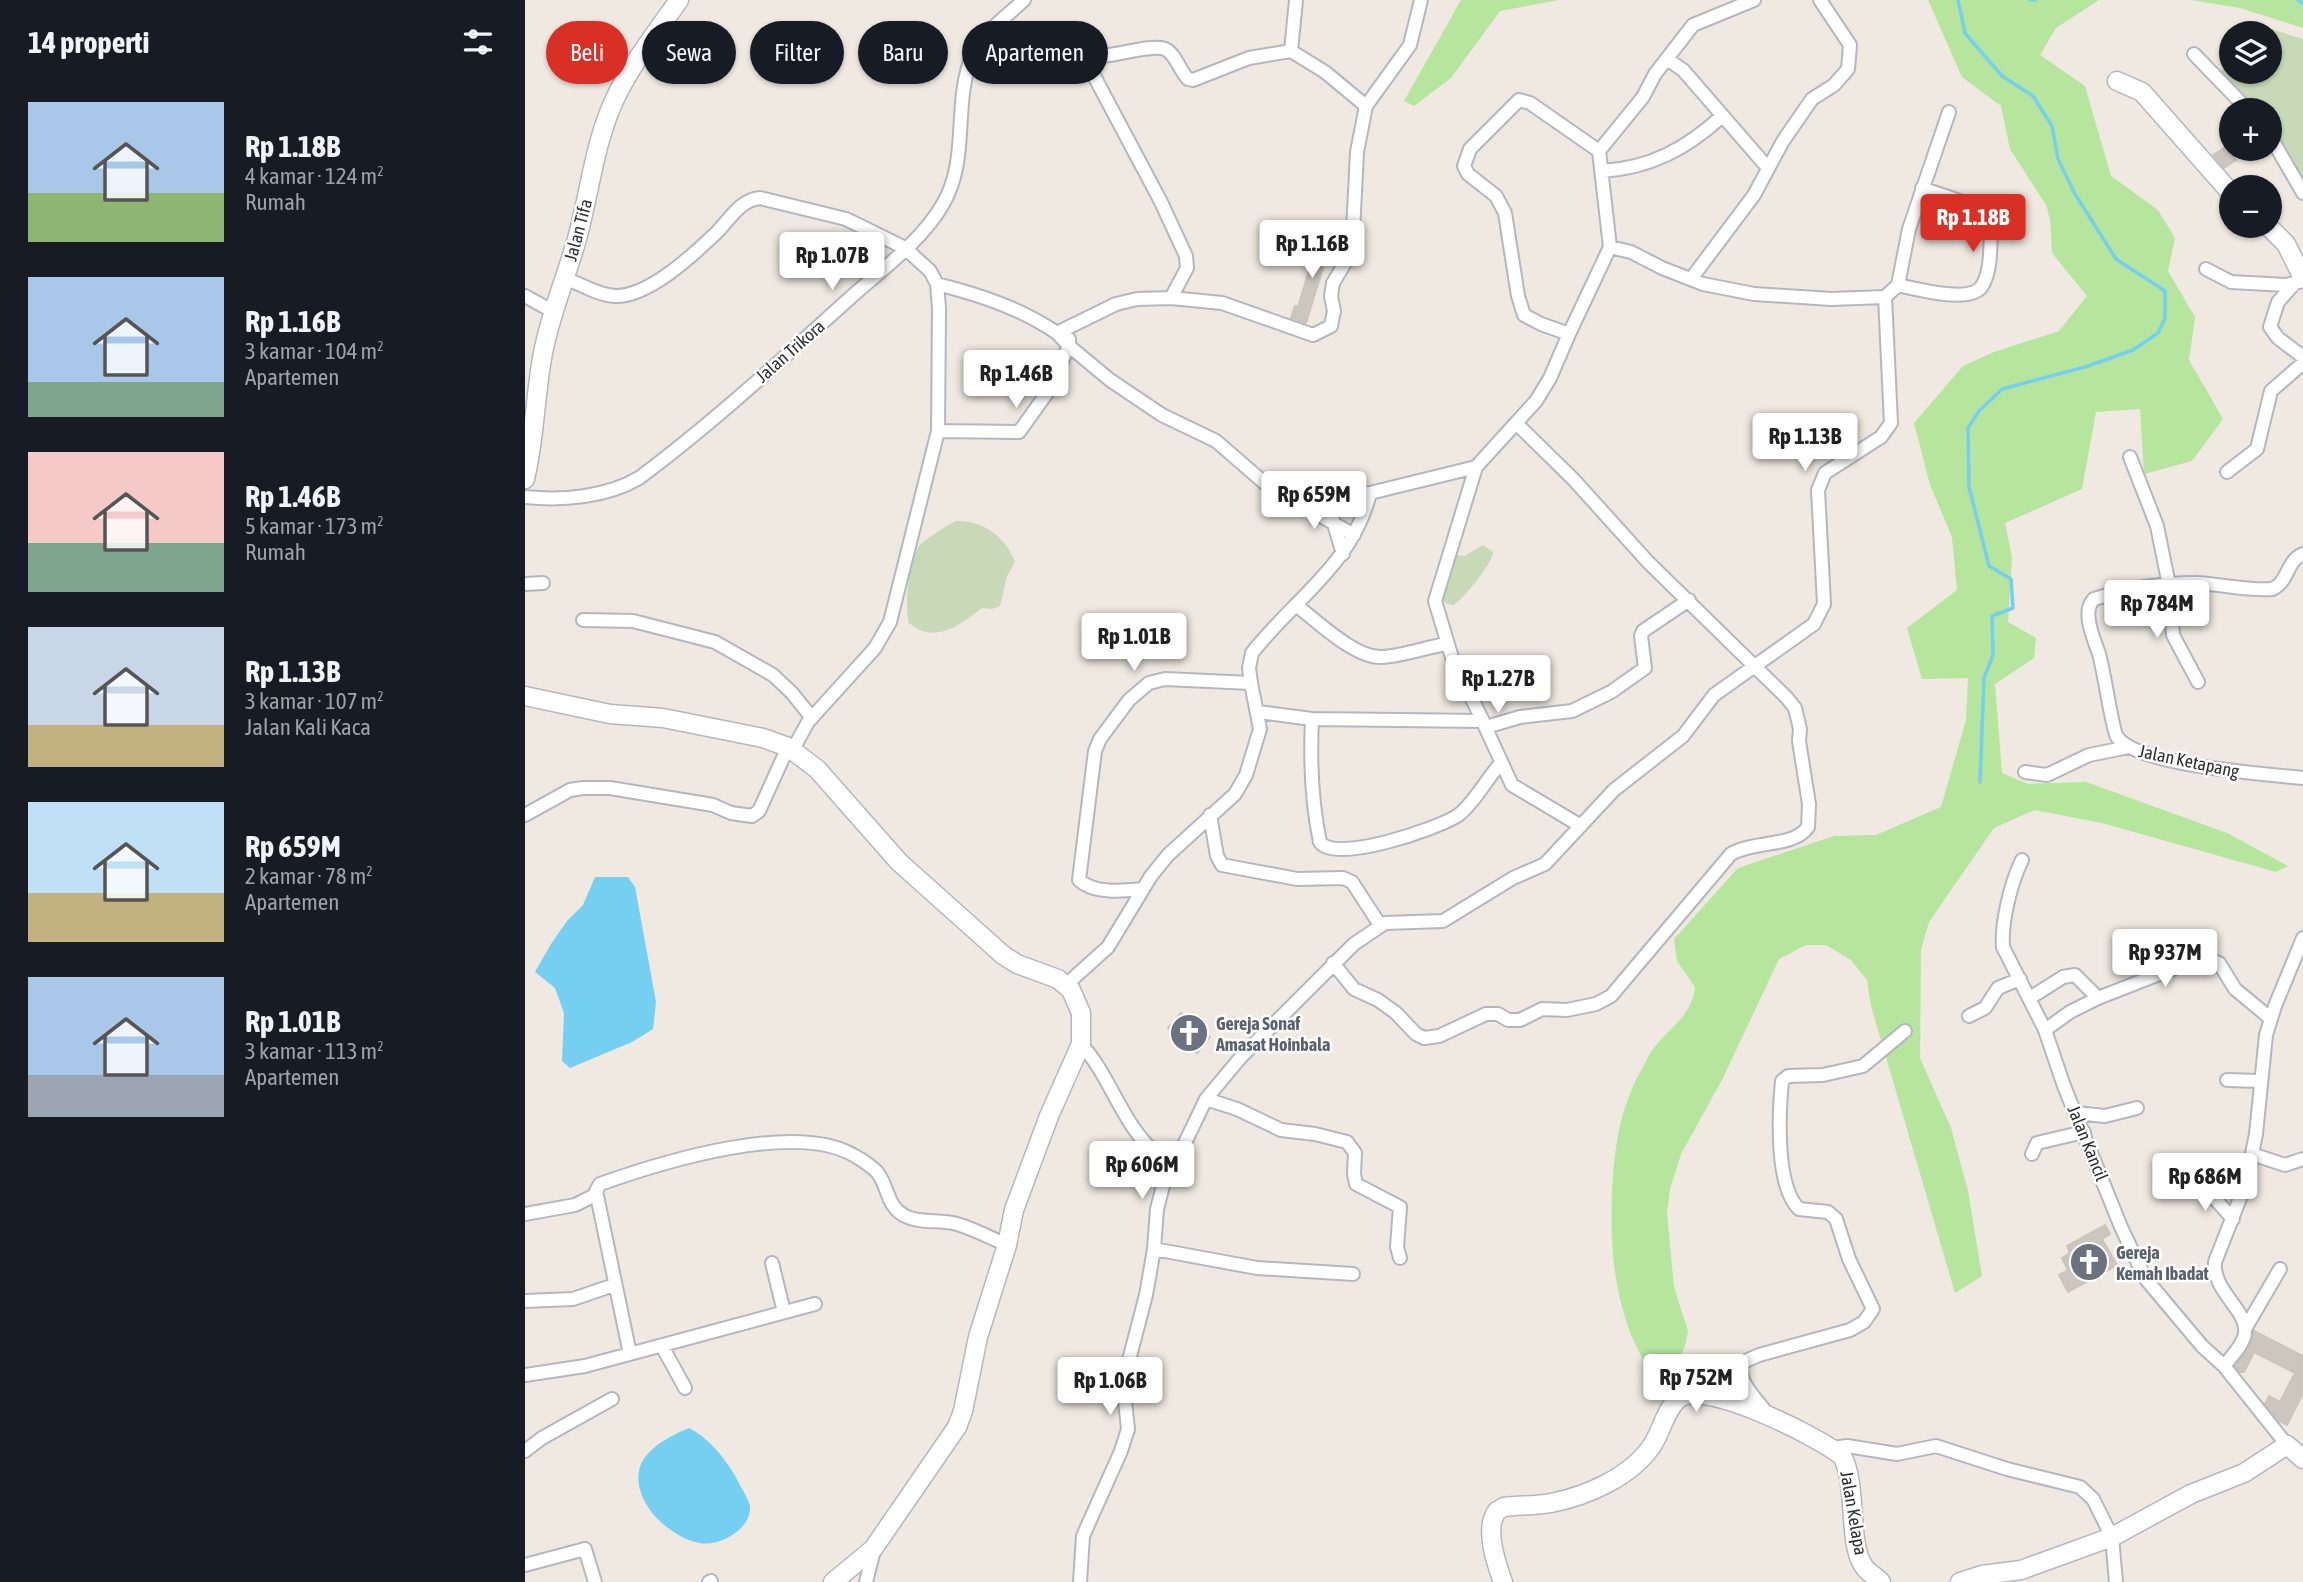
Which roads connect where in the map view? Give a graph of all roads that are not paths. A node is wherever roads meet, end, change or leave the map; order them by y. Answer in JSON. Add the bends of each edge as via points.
{"nodes":[{"id":1,"x":679,"y":0,"type":"edge"},
{"id":2,"x":1024,"y":0,"type":"edge"},
{"id":3,"x":1296,"y":0,"type":"edge"},
{"id":4,"x":1421,"y":0,"type":"edge"},
{"id":5,"x":1754,"y":0,"type":"edge"},
{"id":6,"x":1820,"y":0,"type":"edge"},
{"id":7,"x":1001,"y":21,"type":"edge"},
{"id":8,"x":1291,"y":51,"type":"junction"},
{"id":9,"x":2194,"y":54,"type":"dead end"},
{"id":10,"x":1108,"y":56,"type":"edge"},
{"id":11,"x":1667,"y":59,"type":"junction"},
{"id":12,"x":2117,"y":81,"type":"dead end"},
{"id":13,"x":965,"y":84,"type":"edge"},
{"id":14,"x":1098,"y":84,"type":"edge"},
{"id":15,"x":2236,"y":98,"type":"edge"},
{"id":16,"x":1366,"y":106,"type":"junction"},
{"id":17,"x":1949,"y":112,"type":"dead end"},
{"id":18,"x":1721,"y":117,"type":"junction"},
{"id":19,"x":1599,"y":151,"type":"junction"},
{"id":20,"x":2282,"y":157,"type":"edge"},
{"id":21,"x":1769,"y":168,"type":"junction"},
{"id":22,"x":1602,"y":171,"type":"junction"},
{"id":23,"x":2219,"y":179,"type":"edge"},
{"id":24,"x":1922,"y":188,"type":"junction"},
{"id":25,"x":2303,"y":193,"type":"edge"},
{"id":26,"x":2280,"y":238,"type":"edge"},
{"id":27,"x":1610,"y":247,"type":"junction"},
{"id":28,"x":905,"y":248,"type":"junction"},
{"id":29,"x":2206,"y":269,"type":"dead end"},
{"id":30,"x":565,"y":279,"type":"junction"},
{"id":31,"x":1691,"y":279,"type":"junction"},
{"id":32,"x":2300,"y":281,"type":"edge"},
{"id":33,"x":937,"y":284,"type":"junction"},
{"id":34,"x":1898,"y":285,"type":"junction"},
{"id":35,"x":525,"y":296,"type":"edge"},
{"id":36,"x":1885,"y":297,"type":"junction"},
{"id":37,"x":1171,"y":298,"type":"junction"},
{"id":38,"x":552,"y":311,"type":"junction"},
{"id":39,"x":1063,"y":330,"type":"junction"},
{"id":40,"x":1569,"y":334,"type":"junction"},
{"id":41,"x":1069,"y":346,"type":"junction"},
{"id":42,"x":2303,"y":357,"type":"edge"},
{"id":43,"x":2303,"y":363,"type":"edge"},
{"id":44,"x":1517,"y":424,"type":"junction"},
{"id":45,"x":938,"y":431,"type":"junction"},
{"id":46,"x":2130,"y":457,"type":"dead end"},
{"id":47,"x":1476,"y":467,"type":"junction"},
{"id":48,"x":2227,"y":472,"type":"dead end"},
{"id":49,"x":525,"y":479,"type":"edge"},
{"id":50,"x":1370,"y":493,"type":"junction"},
{"id":51,"x":525,"y":497,"type":"edge"},
{"id":52,"x":1327,"y":497,"type":"junction"},
{"id":53,"x":1290,"y":498,"type":"junction"},
{"id":54,"x":1334,"y":523,"type":"junction"},
{"id":55,"x":1354,"y":535,"type":"junction"},
{"id":56,"x":1343,"y":554,"type":"junction"},
{"id":57,"x":2303,"y":554,"type":"edge"},
{"id":58,"x":543,"y":583,"type":"dead end"},
{"id":59,"x":525,"y":584,"type":"edge"},
{"id":60,"x":2169,"y":585,"type":"junction"},
{"id":61,"x":1689,"y":600,"type":"junction"},
{"id":62,"x":1297,"y":606,"type":"junction"},
{"id":63,"x":583,"y":620,"type":"dead end"},
{"id":64,"x":1447,"y":644,"type":"junction"},
{"id":65,"x":1753,"y":666,"type":"junction"},
{"id":66,"x":2198,"y":682,"type":"dead end"},
{"id":67,"x":1251,"y":683,"type":"junction"},
{"id":68,"x":525,"y":696,"type":"edge"},
{"id":69,"x":1258,"y":712,"type":"junction"},
{"id":70,"x":813,"y":719,"type":"junction"},
{"id":71,"x":1312,"y":719,"type":"junction"},
{"id":72,"x":1484,"y":724,"type":"junction"},
{"id":73,"x":2129,"y":747,"type":"junction"},
{"id":74,"x":790,"y":749,"type":"junction"},
{"id":75,"x":1501,"y":763,"type":"junction"},
{"id":76,"x":2025,"y":772,"type":"dead end"},
{"id":77,"x":2303,"y":778,"type":"edge"},
{"id":78,"x":525,"y":815,"type":"edge"},
{"id":79,"x":1210,"y":815,"type":"junction"},
{"id":80,"x":1581,"y":826,"type":"junction"},
{"id":81,"x":2022,"y":860,"type":"dead end"},
{"id":82,"x":1143,"y":889,"type":"junction"},
{"id":83,"x":1380,"y":925,"type":"junction"},
{"id":84,"x":2303,"y":938,"type":"edge"},
{"id":85,"x":1333,"y":963,"type":"junction"},
{"id":86,"x":2019,"y":979,"type":"junction"},
{"id":87,"x":1067,"y":984,"type":"junction"},
{"id":88,"x":2030,"y":998,"type":"junction"},
{"id":89,"x":2098,"y":998,"type":"junction"},
{"id":90,"x":1969,"y":1016,"type":"dead end"},
{"id":91,"x":2270,"y":1018,"type":"junction"},
{"id":92,"x":2045,"y":1030,"type":"junction"},
{"id":93,"x":1905,"y":1031,"type":"dead end"},
{"id":94,"x":1081,"y":1044,"type":"junction"},
{"id":95,"x":2227,"y":1080,"type":"dead end"},
{"id":96,"x":2259,"y":1081,"type":"junction"},
{"id":97,"x":1206,"y":1099,"type":"junction"},
{"id":98,"x":2137,"y":1108,"type":"dead end"},
{"id":99,"x":2076,"y":1113,"type":"junction"},
{"id":100,"x":2084,"y":1132,"type":"junction"},
{"id":101,"x":2032,"y":1154,"type":"dead end"},
{"id":102,"x":2252,"y":1154,"type":"junction"},
{"id":103,"x":1170,"y":1159,"type":"junction"},
{"id":104,"x":2303,"y":1160,"type":"edge"},
{"id":105,"x":2207,"y":1184,"type":"dead end"},
{"id":106,"x":595,"y":1195,"type":"junction"},
{"id":107,"x":525,"y":1214,"type":"edge"},
{"id":108,"x":2233,"y":1219,"type":"junction"},
{"id":109,"x":1007,"y":1245,"type":"junction"},
{"id":110,"x":1154,"y":1249,"type":"junction"},
{"id":111,"x":1400,"y":1258,"type":"dead end"},
{"id":112,"x":772,"y":1263,"type":"dead end"},
{"id":113,"x":2280,"y":1269,"type":"dead end"},
{"id":114,"x":1353,"y":1274,"type":"dead end"},
{"id":115,"x":614,"y":1284,"type":"junction"},
{"id":116,"x":525,"y":1301,"type":"edge"},
{"id":117,"x":814,"y":1304,"type":"dead end"},
{"id":118,"x":784,"y":1312,"type":"junction"},
{"id":119,"x":2245,"y":1329,"type":"junction"},
{"id":120,"x":662,"y":1346,"type":"junction"},
{"id":121,"x":630,"y":1354,"type":"junction"},
{"id":122,"x":2224,"y":1366,"type":"junction"},
{"id":123,"x":525,"y":1376,"type":"edge"},
{"id":124,"x":685,"y":1388,"type":"dead end"},
{"id":125,"x":612,"y":1399,"type":"dead end"},
{"id":126,"x":1767,"y":1413,"type":"junction"},
{"id":127,"x":2287,"y":1445,"type":"junction"},
{"id":128,"x":1832,"y":1448,"type":"junction"},
{"id":129,"x":525,"y":1451,"type":"edge"},
{"id":130,"x":2303,"y":1459,"type":"edge"},
{"id":131,"x":2112,"y":1537,"type":"junction"},
{"id":132,"x":875,"y":1546,"type":"junction"},
{"id":133,"x":525,"y":1565,"type":"edge"},
{"id":134,"x":595,"y":1582,"type":"edge"},
{"id":135,"x":833,"y":1582,"type":"edge"},
{"id":136,"x":866,"y":1582,"type":"edge"},
{"id":137,"x":1080,"y":1582,"type":"edge"},
{"id":138,"x":1503,"y":1582,"type":"edge"},
{"id":139,"x":1881,"y":1582,"type":"edge"},
{"id":140,"x":1960,"y":1582,"type":"edge"},
{"id":141,"x":2116,"y":1582,"type":"edge"}],
"edges":[{"from":1,"to":30,"type":"street","name":"Jalan Tifa","via":[[612,104]]},
{"from":2,"to":7,"type":"street","name":"Jalan Trikora"},
{"from":3,"to":8,"type":"street"},
{"from":4,"to":16,"type":"street","via":[[1410,45]]},
{"from":5,"to":11,"type":"street","via":[[1693,25]]},
{"from":6,"to":21,"type":"street","via":[[1850,45],[1850,63],[1841,79],[1812,99]]},
{"from":8,"to":10,"type":"street","via":[[1249,58],[1193,80],[1164,48]]},
{"from":8,"to":16,"type":"street"},
{"from":9,"to":15,"type":"street"},
{"from":11,"to":18,"type":"street","via":[[1683,70]]},
{"from":11,"to":19,"type":"street"},
{"from":12,"to":23,"type":"street","via":[[2142,92]]},
{"from":13,"to":28,"type":"street","name":"Jalan Trikora","via":[[952,185],[935,217]]},
{"from":14,"to":37,"type":"street","via":[[1186,256],[1187,268]]},
{"from":16,"to":37,"type":"street","via":[[1357,152],[1353,231],[1345,263],[1333,283],[1331,326],[1313,335],[1222,303]]},
{"from":17,"to":24,"type":"street"},
{"from":18,"to":21,"type":"street"},
{"from":18,"to":22,"type":"street","via":[[1668,156],[1636,167]]},
{"from":19,"to":22,"type":"street"},
{"from":19,"to":40,"type":"street","via":[[1519,100],[1465,159],[1468,174],[1496,196],[1505,213],[1524,314]]},
{"from":20,"to":25,"type":"street"},
{"from":21,"to":31,"type":"street"},
{"from":22,"to":27,"type":"street"},
{"from":24,"to":34,"type":"street"},
{"from":24,"to":34,"type":"street","via":[[1976,208],[1989,219],[1986,278],[1974,293],[1933,293]]},
{"from":26,"to":32,"type":"street"},
{"from":27,"to":31,"type":"street"},
{"from":27,"to":40,"type":"street"},
{"from":28,"to":30,"type":"street","via":[[846,219],[760,198],[746,201],[698,249],[646,288],[627,295],[599,294]]},
{"from":28,"to":33,"type":"street"},
{"from":28,"to":51,"type":"street","name":"Jalan Trikora","via":[[774,366],[639,478],[595,493]]},
{"from":29,"to":32,"type":"street","via":[[2231,282]]},
{"from":30,"to":38,"type":"street","name":"Jalan Tifa"},
{"from":31,"to":36,"type":"street","via":[[1754,294]]},
{"from":32,"to":42,"type":"street","via":[[2278,302],[2270,327]]},
{"from":33,"to":39,"type":"street","via":[[1001,303]]},
{"from":33,"to":45,"type":"street"},
{"from":34,"to":36,"type":"street"},
{"from":35,"to":38,"type":"street"},
{"from":36,"to":65,"type":"street","via":[[1890,428],[1821,477],[1822,612],[1810,628]]},
{"from":37,"to":39,"type":"street","via":[[1116,304]]},
{"from":38,"to":49,"type":"street","name":"Jalan Tifa"},
{"from":39,"to":41,"type":"street"},
{"from":40,"to":44,"type":"street","via":[[1550,378]]},
{"from":41,"to":45,"type":"street","via":[[1047,393],[1019,432]]},
{"from":41,"to":53,"type":"street","via":[[1163,415],[1216,441],[1263,484]]},
{"from":43,"to":48,"type":"street","via":[[2271,391],[2257,449]]},
{"from":44,"to":47,"type":"street"},
{"from":44,"to":61,"type":"street"},
{"from":45,"to":70,"type":"street","via":[[886,632]]},
{"from":46,"to":60,"type":"street","via":[[2157,526]]},
{"from":47,"to":50,"type":"street"},
{"from":47,"to":64,"type":"street","via":[[1435,593]]},
{"from":50,"to":52,"type":"street"},
{"from":50,"to":55,"type":"street"},
{"from":52,"to":53,"type":"street"},
{"from":52,"to":54,"type":"street"},
{"from":53,"to":54,"type":"street"},
{"from":54,"to":55,"type":"street"},
{"from":54,"to":56,"type":"street"},
{"from":55,"to":56,"type":"street"},
{"from":56,"to":62,"type":"street"},
{"from":57,"to":60,"type":"street","name":"Jalan Ketapang","via":[[2272,589]]},
{"from":58,"to":59,"type":"street"},
{"from":60,"to":66,"type":"street","via":[[2173,635]]},
{"from":60,"to":73,"type":"street","name":"Jalan Ketapang","via":[[2102,596],[2089,607],[2115,732]]},
{"from":61,"to":65,"type":"street"},
{"from":61,"to":72,"type":"street","via":[[1643,631],[1645,668],[1611,692],[1572,711]]},
{"from":62,"to":64,"type":"street","via":[[1342,641],[1372,656]]},
{"from":62,"to":67,"type":"street","via":[[1252,653]]},
{"from":63,"to":70,"type":"street","via":[[633,621],[715,642],[772,675]]},
{"from":64,"to":72,"type":"street"},
{"from":65,"to":80,"type":"street","via":[[1714,695],[1683,736],[1614,790]]},
{"from":65,"to":85,"type":"street","via":[[1794,708],[1809,804],[1808,827],[1796,838],[1747,846],[1731,854],[1607,999],[1567,1010],[1542,1009],[1520,1020],[1486,1014],[1439,1036],[1424,1038],[1378,1000],[1354,989]]},
{"from":67,"to":69,"type":"street"},
{"from":67,"to":82,"type":"street","via":[[1154,681],[1129,700],[1100,739],[1079,880],[1103,889]]},
{"from":68,"to":74,"type":"street","via":[[763,738]]},
{"from":69,"to":71,"type":"street"},
{"from":69,"to":79,"type":"street","via":[[1260,729],[1246,775],[1235,794]]},
{"from":70,"to":74,"type":"street"},
{"from":71,"to":72,"type":"street"},
{"from":71,"to":75,"type":"street","via":[[1312,802],[1320,842],[1332,850],[1371,845],[1444,823],[1462,811]]},
{"from":72,"to":75,"type":"street"},
{"from":73,"to":76,"type":"street","via":[[2089,755],[2047,775]]},
{"from":73,"to":77,"type":"street","name":"Jalan Ketapang","via":[[2193,765]]},
{"from":74,"to":78,"type":"street","via":[[753,816],[610,788],[571,790]]},
{"from":74,"to":87,"type":"street","via":[[817,769],[899,862],[1003,955]]},
{"from":75,"to":80,"type":"street","via":[[1518,789]]},
{"from":79,"to":82,"type":"street","via":[[1168,855]]},
{"from":79,"to":83,"type":"street","via":[[1222,865],[1297,879],[1343,878],[1352,882]]},
{"from":80,"to":83,"type":"street","via":[[1545,864],[1513,878],[1457,914],[1434,922]]},
{"from":81,"to":86,"type":"street","name":"Jalan Kancil","via":[[2002,933],[2003,947]]},
{"from":82,"to":87,"type":"street","via":[[1108,947]]},
{"from":83,"to":85,"type":"street"},
{"from":84,"to":91,"type":"street"},
{"from":85,"to":97,"type":"street"},
{"from":86,"to":88,"type":"street","name":"Jalan Kancil"},
{"from":86,"to":90,"type":"street","via":[[1998,988],[1985,1008]]},
{"from":87,"to":94,"type":"street","via":[[1081,1013]]},
{"from":88,"to":89,"type":"street","via":[[2063,977],[2075,975]]},
{"from":88,"to":92,"type":"street","name":"Jalan Kancil"},
{"from":89,"to":91,"type":"street","via":[[2205,958],[2219,963],[2235,989]]},
{"from":89,"to":92,"type":"street"},
{"from":91,"to":96,"type":"street"},
{"from":92,"to":99,"type":"street","name":"Jalan Kancil"},
{"from":93,"to":126,"type":"street","via":[[1863,1066],[1823,1075],[1788,1076],[1782,1081],[1780,1147],[1792,1199],[1799,1209],[1828,1212],[1836,1219],[1873,1309],[1864,1322],[1850,1330],[1741,1363],[1743,1380]]},
{"from":94,"to":103,"type":"street","via":[[1138,1135],[1160,1157]]},
{"from":94,"to":109,"type":"street","via":[[1022,1185]]},
{"from":95,"to":96,"type":"street"},
{"from":96,"to":102,"type":"street"},
{"from":97,"to":103,"type":"street","via":[[1181,1151]]},
{"from":97,"to":111,"type":"street","via":[[1281,1130],[1347,1142],[1355,1153],[1356,1184],[1400,1207]]},
{"from":98,"to":99,"type":"street","via":[[2105,1116]]},
{"from":99,"to":100,"type":"street","name":"Jalan Kancil"},
{"from":100,"to":101,"type":"street","via":[[2037,1143]]},
{"from":100,"to":122,"type":"street","name":"Jalan Kancil","via":[[2145,1278]]},
{"from":102,"to":104,"type":"street","via":[[2285,1165]]},
{"from":102,"to":108,"type":"street"},
{"from":103,"to":110,"type":"street","via":[[1157,1209]]},
{"from":105,"to":108,"type":"street"},
{"from":106,"to":107,"type":"street","via":[[575,1205]]},
{"from":106,"to":109,"type":"street","via":[[600,1184],[659,1163],[773,1143],[817,1142],[853,1154],[876,1172],[891,1204],[902,1214],[918,1221],[957,1224]]},
{"from":106,"to":115,"type":"street"},
{"from":108,"to":119,"type":"street","via":[[2214,1266]]},
{"from":109,"to":132,"type":"street","via":[[980,1327],[957,1427]]},
{"from":110,"to":114,"type":"street","via":[[1257,1268]]},
{"from":110,"to":137,"type":"street","via":[[1123,1383],[1128,1429],[1083,1536]]},
{"from":112,"to":118,"type":"street"},
{"from":113,"to":119,"type":"street"},
{"from":115,"to":116,"type":"street","via":[[573,1299]]},
{"from":115,"to":121,"type":"street"},
{"from":117,"to":118,"type":"street"},
{"from":118,"to":120,"type":"street"},
{"from":119,"to":122,"type":"street"},
{"from":120,"to":121,"type":"street"},
{"from":120,"to":124,"type":"street"},
{"from":121,"to":123,"type":"street"},
{"from":122,"to":127,"type":"street","name":"Jalan Kancil"},
{"from":125,"to":129,"type":"street"},
{"from":126,"to":128,"type":"street","name":"Jalan Kelapa"},
{"from":126,"to":138,"type":"street","name":"Jalan Kelapa","via":[[1706,1395],[1682,1396],[1653,1445],[1626,1474],[1565,1500],[1497,1511],[1491,1525]]},
{"from":127,"to":130,"type":"street","name":"Jalan Kancil"},
{"from":127,"to":131,"type":"street","via":[[2243,1473],[2191,1494]]},
{"from":128,"to":131,"type":"street","via":[[1897,1454],[1936,1446],[2071,1483],[2093,1499]]},
{"from":128,"to":139,"type":"street","name":"Jalan Kelapa","via":[[1846,1465],[1859,1558]]},
{"from":131,"to":140,"type":"street","via":[[2021,1570]]},
{"from":131,"to":141,"type":"street"},
{"from":132,"to":135,"type":"street"},
{"from":132,"to":136,"type":"street"},
{"from":133,"to":134,"type":"street","via":[[585,1549]]}]}
